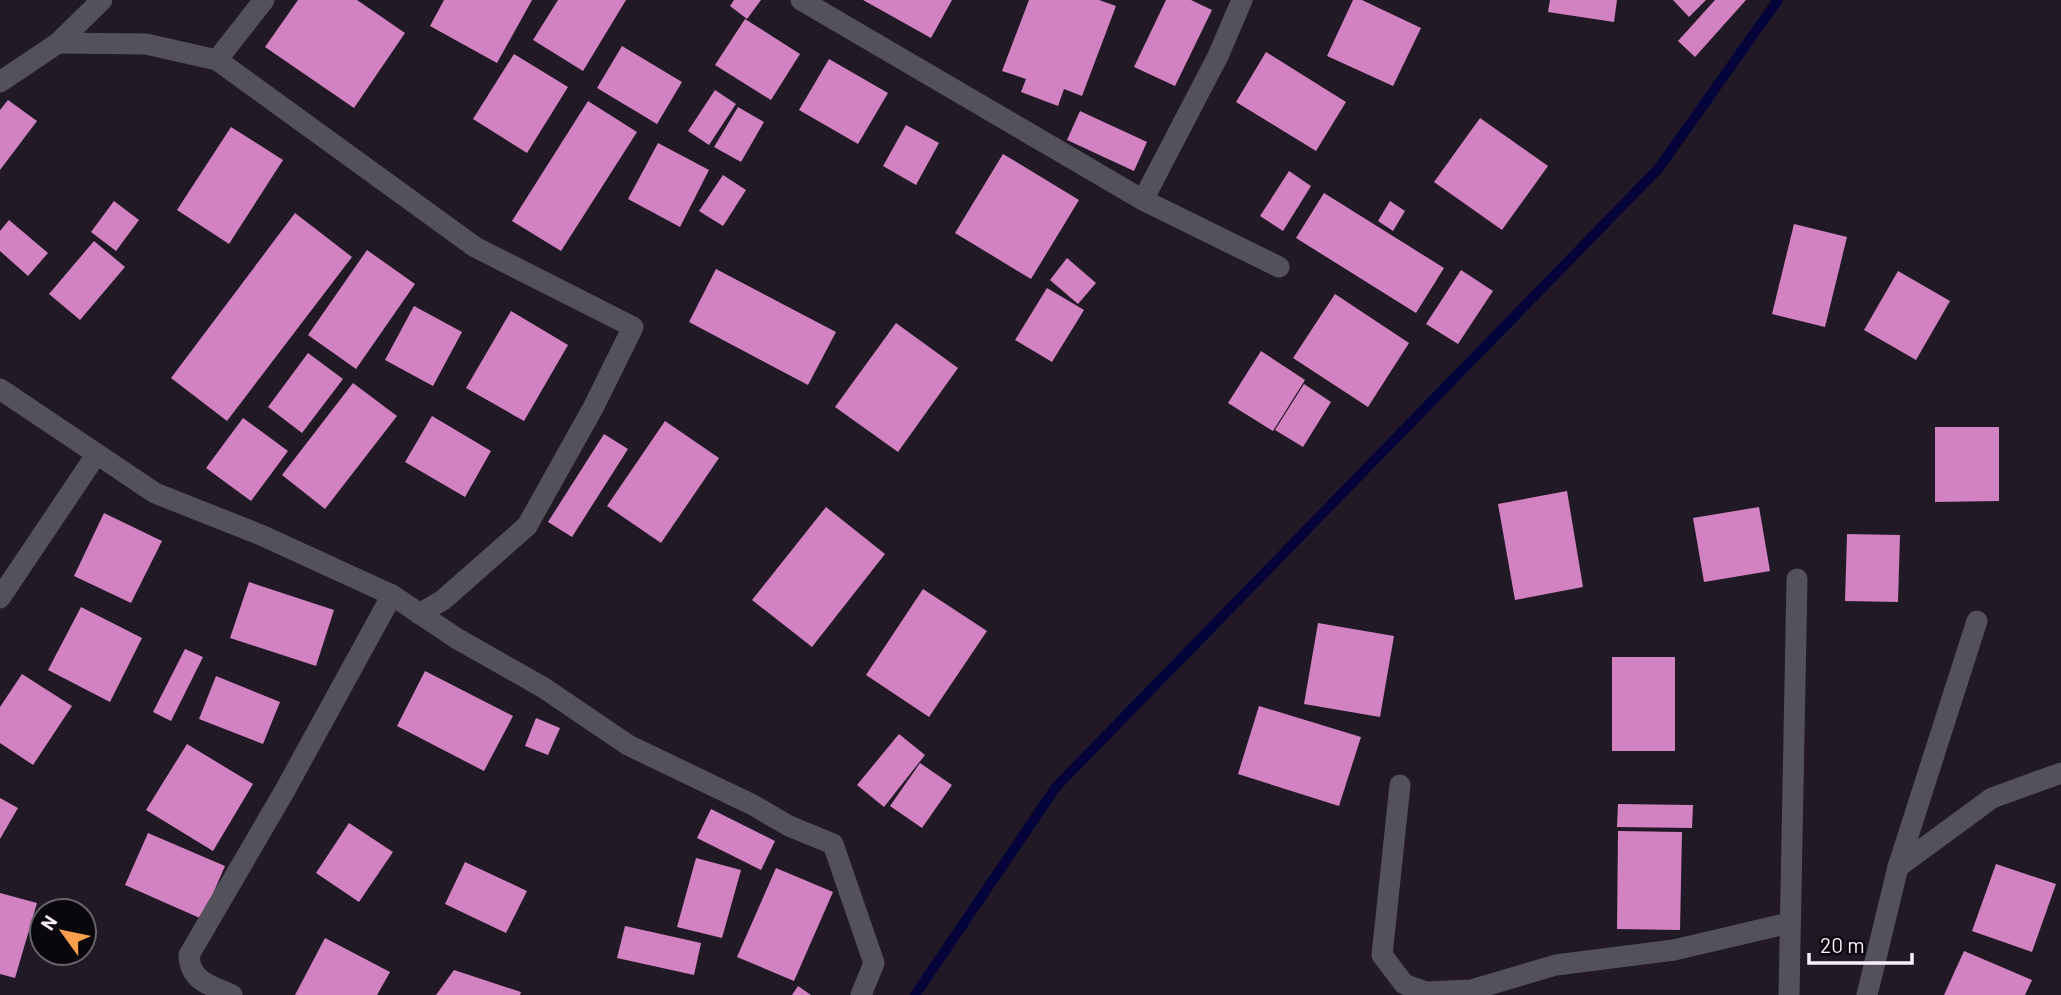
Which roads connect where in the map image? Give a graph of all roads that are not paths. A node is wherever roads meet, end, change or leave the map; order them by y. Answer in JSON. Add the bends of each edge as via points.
{"nodes":[{"id":1,"x":102,"y":0,"type":"edge"},
{"id":2,"x":264,"y":0,"type":"edge"},
{"id":3,"x":801,"y":0,"type":"edge"},
{"id":4,"x":1242,"y":0,"type":"edge"},
{"id":5,"x":58,"y":43,"type":"junction"},
{"id":6,"x":217,"y":60,"type":"junction"},
{"id":7,"x":0,"y":82,"type":"edge"},
{"id":8,"x":1143,"y":200,"type":"junction"},
{"id":9,"x":1279,"y":267,"type":"dead end"},
{"id":10,"x":0,"y":389,"type":"edge"},
{"id":11,"x":96,"y":455,"type":"junction"},
{"id":12,"x":1797,"y":579,"type":"dead end"},
{"id":13,"x":392,"y":595,"type":"junction"},
{"id":14,"x":0,"y":598,"type":"edge"},
{"id":15,"x":419,"y":614,"type":"junction"},
{"id":16,"x":1977,"y":621,"type":"dead end"},
{"id":17,"x":2061,"y":773,"type":"edge"},
{"id":18,"x":1400,"y":785,"type":"dead end"},
{"id":19,"x":1898,"y":867,"type":"junction"},
{"id":20,"x":1789,"y":923,"type":"junction"},
{"id":21,"x":232,"y":995,"type":"edge"},
{"id":22,"x":861,"y":995,"type":"edge"},
{"id":23,"x":1789,"y":995,"type":"edge"},
{"id":24,"x":1867,"y":995,"type":"edge"}],
"edges":[{"from":1,"to":5,"type":"street"},
{"from":2,"to":6,"type":"street"},
{"from":3,"to":8,"type":"street"},
{"from":4,"to":8,"type":"street","via":[[1218,57]]},
{"from":5,"to":6,"type":"street","via":[[146,44]]},
{"from":5,"to":7,"type":"street"},
{"from":6,"to":15,"type":"street","via":[[475,247],[633,327],[527,526],[443,600]]},
{"from":8,"to":9,"type":"street"},
{"from":10,"to":11,"type":"street"},
{"from":11,"to":13,"type":"street","via":[[155,493]]},
{"from":11,"to":14,"type":"street"},
{"from":12,"to":20,"type":"street"},
{"from":13,"to":15,"type":"street"},
{"from":13,"to":21,"type":"street","via":[[189,955],[190,967],[200,981]]},
{"from":15,"to":22,"type":"street","via":[[544,688],[628,746],[833,844],[874,963]]},
{"from":16,"to":19,"type":"street"},
{"from":17,"to":19,"type":"street","via":[[1992,798]]},
{"from":18,"to":20,"type":"street","via":[[1382,955],[1404,984],[1426,992],[1471,990],[1556,965],[1674,950]]},
{"from":19,"to":24,"type":"street"},
{"from":20,"to":23,"type":"street"}]}
